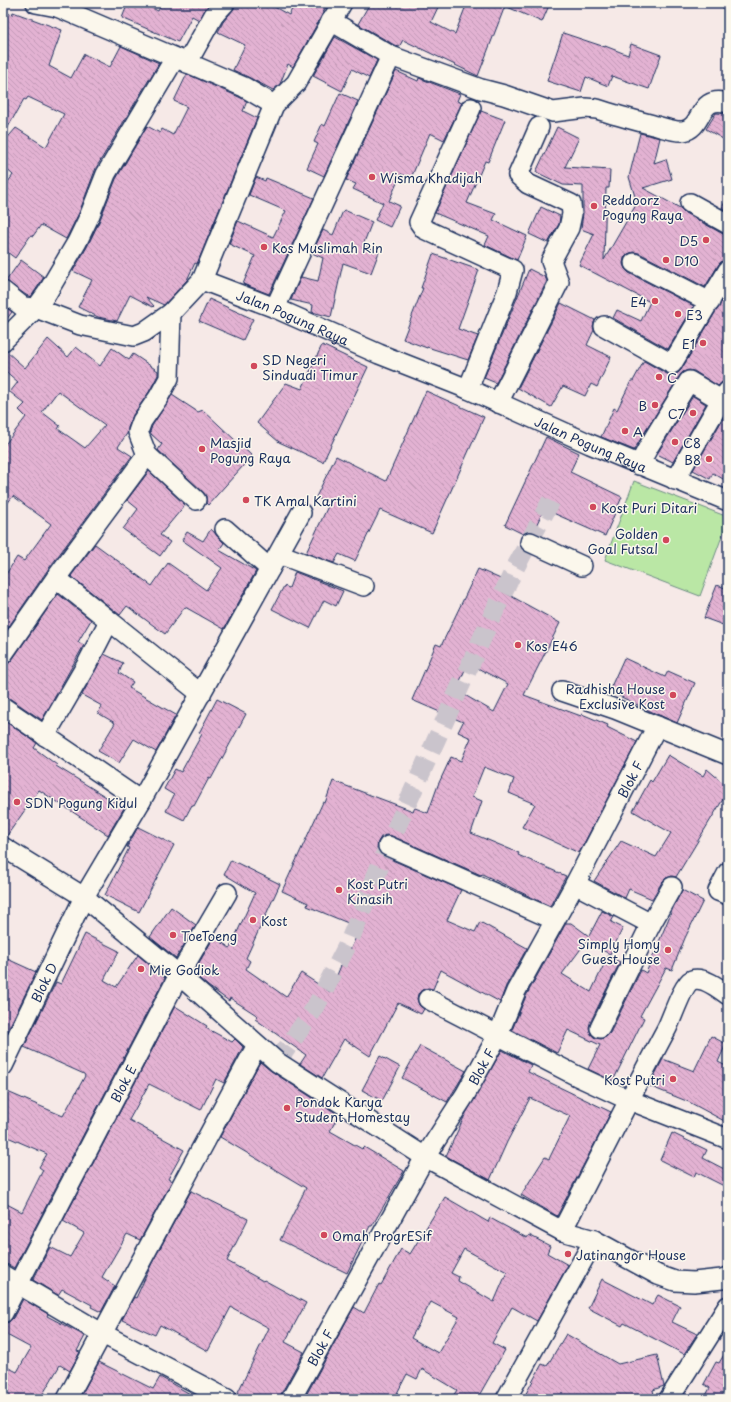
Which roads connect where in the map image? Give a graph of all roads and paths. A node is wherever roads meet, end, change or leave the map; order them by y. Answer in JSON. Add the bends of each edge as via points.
{"nodes":[{"id":1,"x":36,"y":3,"type":"edge"},
{"id":2,"x":225,"y":3,"type":"edge"},
{"id":3,"x":342,"y":3,"type":"edge"},
{"id":4,"x":61,"y":5,"type":"edge"},
{"id":5,"x":331,"y":21,"type":"junction"},
{"id":6,"x":391,"y":56,"type":"junction"},
{"id":7,"x":181,"y":60,"type":"junction"},
{"id":8,"x":728,"y":103,"type":"edge"},
{"id":9,"x":274,"y":105,"type":"junction"},
{"id":10,"x":471,"y":108,"type":"dead end"},
{"id":11,"x":539,"y":127,"type":"dead end"},
{"id":12,"x":690,"y":203,"type":"dead end"},
{"id":13,"x":728,"y":224,"type":"edge"},
{"id":14,"x":634,"y":263,"type":"dead end"},
{"id":15,"x":728,"y":270,"type":"edge"},
{"id":16,"x":202,"y":280,"type":"junction"},
{"id":17,"x":3,"y":291,"type":"edge"},
{"id":18,"x":710,"y":302,"type":"junction"},
{"id":19,"x":36,"y":308,"type":"junction"},
{"id":20,"x":275,"y":308,"type":"junction"},
{"id":21,"x":171,"y":313,"type":"junction"},
{"id":22,"x":604,"y":326,"type":"dead end"},
{"id":23,"x":3,"y":341,"type":"edge"},
{"id":24,"x":468,"y":389,"type":"junction"},
{"id":25,"x":724,"y":395,"type":"edge"},
{"id":26,"x":498,"y":403,"type":"junction"},
{"id":27,"x":148,"y":455,"type":"junction"},
{"id":28,"x":639,"y":464,"type":"junction"},
{"id":29,"x":675,"y":480,"type":"junction"},
{"id":30,"x":196,"y":500,"type":"dead end"},
{"id":31,"x":728,"y":501,"type":"edge"},
{"id":32,"x":302,"y":513,"type":"dead end"},
{"id":33,"x":225,"y":528,"type":"dead end"},
{"id":34,"x":530,"y":542,"type":"dead end"},
{"id":35,"x":274,"y":561,"type":"junction"},
{"id":36,"x":582,"y":566,"type":"dead end"},
{"id":37,"x":56,"y":578,"type":"junction"},
{"id":38,"x":364,"y":586,"type":"dead end"},
{"id":39,"x":109,"y":621,"type":"junction"},
{"id":40,"x":3,"y":654,"type":"edge"},
{"id":41,"x":562,"y":691,"type":"dead end"},
{"id":42,"x":201,"y":694,"type":"junction"},
{"id":43,"x":3,"y":707,"type":"edge"},
{"id":44,"x":657,"y":726,"type":"junction"},
{"id":45,"x":45,"y":736,"type":"junction"},
{"id":46,"x":728,"y":755,"type":"edge"},
{"id":47,"x":141,"y":801,"type":"junction"},
{"id":48,"x":388,"y":846,"type":"dead end"},
{"id":49,"x":3,"y":847,"type":"edge"},
{"id":50,"x":728,"y":872,"type":"edge"},
{"id":51,"x":575,"y":884,"type":"junction"},
{"id":52,"x":672,"y":887,"type":"dead end"},
{"id":53,"x":227,"y":893,"type":"dead end"},
{"id":54,"x":723,"y":893,"type":"edge"},
{"id":55,"x":84,"y":898,"type":"junction"},
{"id":56,"x":555,"y":920,"type":"junction"},
{"id":57,"x":651,"y":924,"type":"junction"},
{"id":58,"x":179,"y":975,"type":"junction"},
{"id":59,"x":728,"y":995,"type":"edge"},
{"id":60,"x":428,"y":999,"type":"dead end"},
{"id":61,"x":600,"y":1028,"type":"dead end"},
{"id":62,"x":498,"y":1035,"type":"junction"},
{"id":63,"x":256,"y":1045,"type":"junction"},
{"id":64,"x":3,"y":1066,"type":"edge"},
{"id":65,"x":629,"y":1100,"type":"junction"},
{"id":66,"x":728,"y":1139,"type":"edge"},
{"id":67,"x":425,"y":1157,"type":"junction"},
{"id":68,"x":562,"y":1231,"type":"junction"},
{"id":69,"x":594,"y":1240,"type":"junction"},
{"id":70,"x":728,"y":1277,"type":"edge"},
{"id":71,"x":11,"y":1279,"type":"edge"},
{"id":72,"x":728,"y":1306,"type":"edge"},
{"id":73,"x":3,"y":1313,"type":"edge"},
{"id":74,"x":103,"y":1334,"type":"junction"},
{"id":75,"x":67,"y":1399,"type":"edge"},
{"id":76,"x":227,"y":1399,"type":"edge"},
{"id":77,"x":291,"y":1399,"type":"edge"},
{"id":78,"x":506,"y":1399,"type":"edge"},
{"id":79,"x":670,"y":1399,"type":"edge"}],
"edges":[{"from":1,"to":4,"type":"street"},
{"from":2,"to":7,"type":"street"},
{"from":3,"to":5,"type":"street"},
{"from":4,"to":7,"type":"street"},
{"from":5,"to":6,"type":"street"},
{"from":5,"to":9,"type":"street","via":[[296,82]]},
{"from":6,"to":8,"type":"street","via":[[553,112],[597,109],[669,129],[684,131],[692,127],[705,107],[719,100]]},
{"from":6,"to":20,"type":"street"},
{"from":7,"to":9,"type":"street","via":[[244,87]]},
{"from":7,"to":19,"type":"street","via":[[106,174],[77,242]]},
{"from":9,"to":16,"type":"street"},
{"from":10,"to":24,"type":"street","via":[[419,222],[424,229],[513,270],[507,292]]},
{"from":11,"to":26,"type":"street","via":[[518,175],[528,184],[571,204],[572,214],[569,228],[551,261],[559,282]]},
{"from":12,"to":13,"type":"street"},
{"from":14,"to":18,"type":"street"},
{"from":15,"to":18,"type":"street"},
{"from":16,"to":20,"type":"street","name":"Jalan Pogung Raya"},
{"from":16,"to":21,"type":"street"},
{"from":17,"to":19,"type":"street","via":[[24,307]]},
{"from":18,"to":22,"type":"street","via":[[672,364]]},
{"from":19,"to":21,"type":"street","via":[[80,325],[134,336]]},
{"from":19,"to":23,"type":"street"},
{"from":20,"to":24,"type":"street","name":"Jalan Pogung Raya","via":[[379,354]]},
{"from":21,"to":27,"type":"street","via":[[169,378],[138,432]]},
{"from":24,"to":26,"type":"street","name":"Jalan Pogung Raya"},
{"from":25,"to":28,"type":"street","via":[[688,381]]},
{"from":25,"to":29,"type":"street"},
{"from":26,"to":28,"type":"street","name":"Jalan Pogung Raya"},
{"from":27,"to":30,"type":"street"},
{"from":27,"to":37,"type":"street"},
{"from":28,"to":29,"type":"street","name":"Jalan Pogung Raya"},
{"from":29,"to":31,"type":"street","name":"Jalan Pogung Raya"},
{"from":32,"to":35,"type":"street","name":"Blok D"},
{"from":33,"to":35,"type":"street"},
{"from":34,"to":36,"type":"street"},
{"from":35,"to":38,"type":"street"},
{"from":35,"to":42,"type":"street","name":"Blok D"},
{"from":37,"to":39,"type":"street"},
{"from":37,"to":40,"type":"street"},
{"from":39,"to":42,"type":"street"},
{"from":39,"to":45,"type":"street"},
{"from":41,"to":44,"type":"street"},
{"from":42,"to":47,"type":"street","name":"Blok D"},
{"from":43,"to":45,"type":"street"},
{"from":44,"to":46,"type":"street"},
{"from":44,"to":51,"type":"street","name":"Blok F"},
{"from":45,"to":47,"type":"street"},
{"from":47,"to":55,"type":"street","name":"Blok D"},
{"from":48,"to":56,"type":"street"},
{"from":49,"to":55,"type":"street"},
{"from":50,"to":54,"type":"street"},
{"from":51,"to":56,"type":"street","name":"Blok F"},
{"from":51,"to":57,"type":"street"},
{"from":52,"to":57,"type":"street"},
{"from":53,"to":58,"type":"street","name":"Blok E"},
{"from":55,"to":58,"type":"street"},
{"from":55,"to":64,"type":"street","name":"Blok D"},
{"from":56,"to":62,"type":"street","name":"Blok F","via":[[516,991]]},
{"from":57,"to":61,"type":"street"},
{"from":58,"to":63,"type":"street"},
{"from":58,"to":71,"type":"street","name":"Blok E"},
{"from":59,"to":65,"type":"street","via":[[698,979],[692,980],[686,986]]},
{"from":60,"to":62,"type":"street"},
{"from":62,"to":65,"type":"street"},
{"from":62,"to":67,"type":"street","name":"Blok F","via":[[466,1095]]},
{"from":63,"to":67,"type":"street","via":[[277,1062]]},
{"from":63,"to":74,"type":"street"},
{"from":65,"to":66,"type":"street"},
{"from":65,"to":68,"type":"street"},
{"from":67,"to":68,"type":"street"},
{"from":67,"to":77,"type":"street","name":"Blok F"},
{"from":68,"to":69,"type":"street"},
{"from":69,"to":70,"type":"street","via":[[658,1275],[675,1281],[694,1282]]},
{"from":69,"to":78,"type":"street"},
{"from":71,"to":73,"type":"street"},
{"from":71,"to":74,"type":"street"},
{"from":72,"to":79,"type":"street"},
{"from":74,"to":75,"type":"street"},
{"from":74,"to":76,"type":"street"}]}
